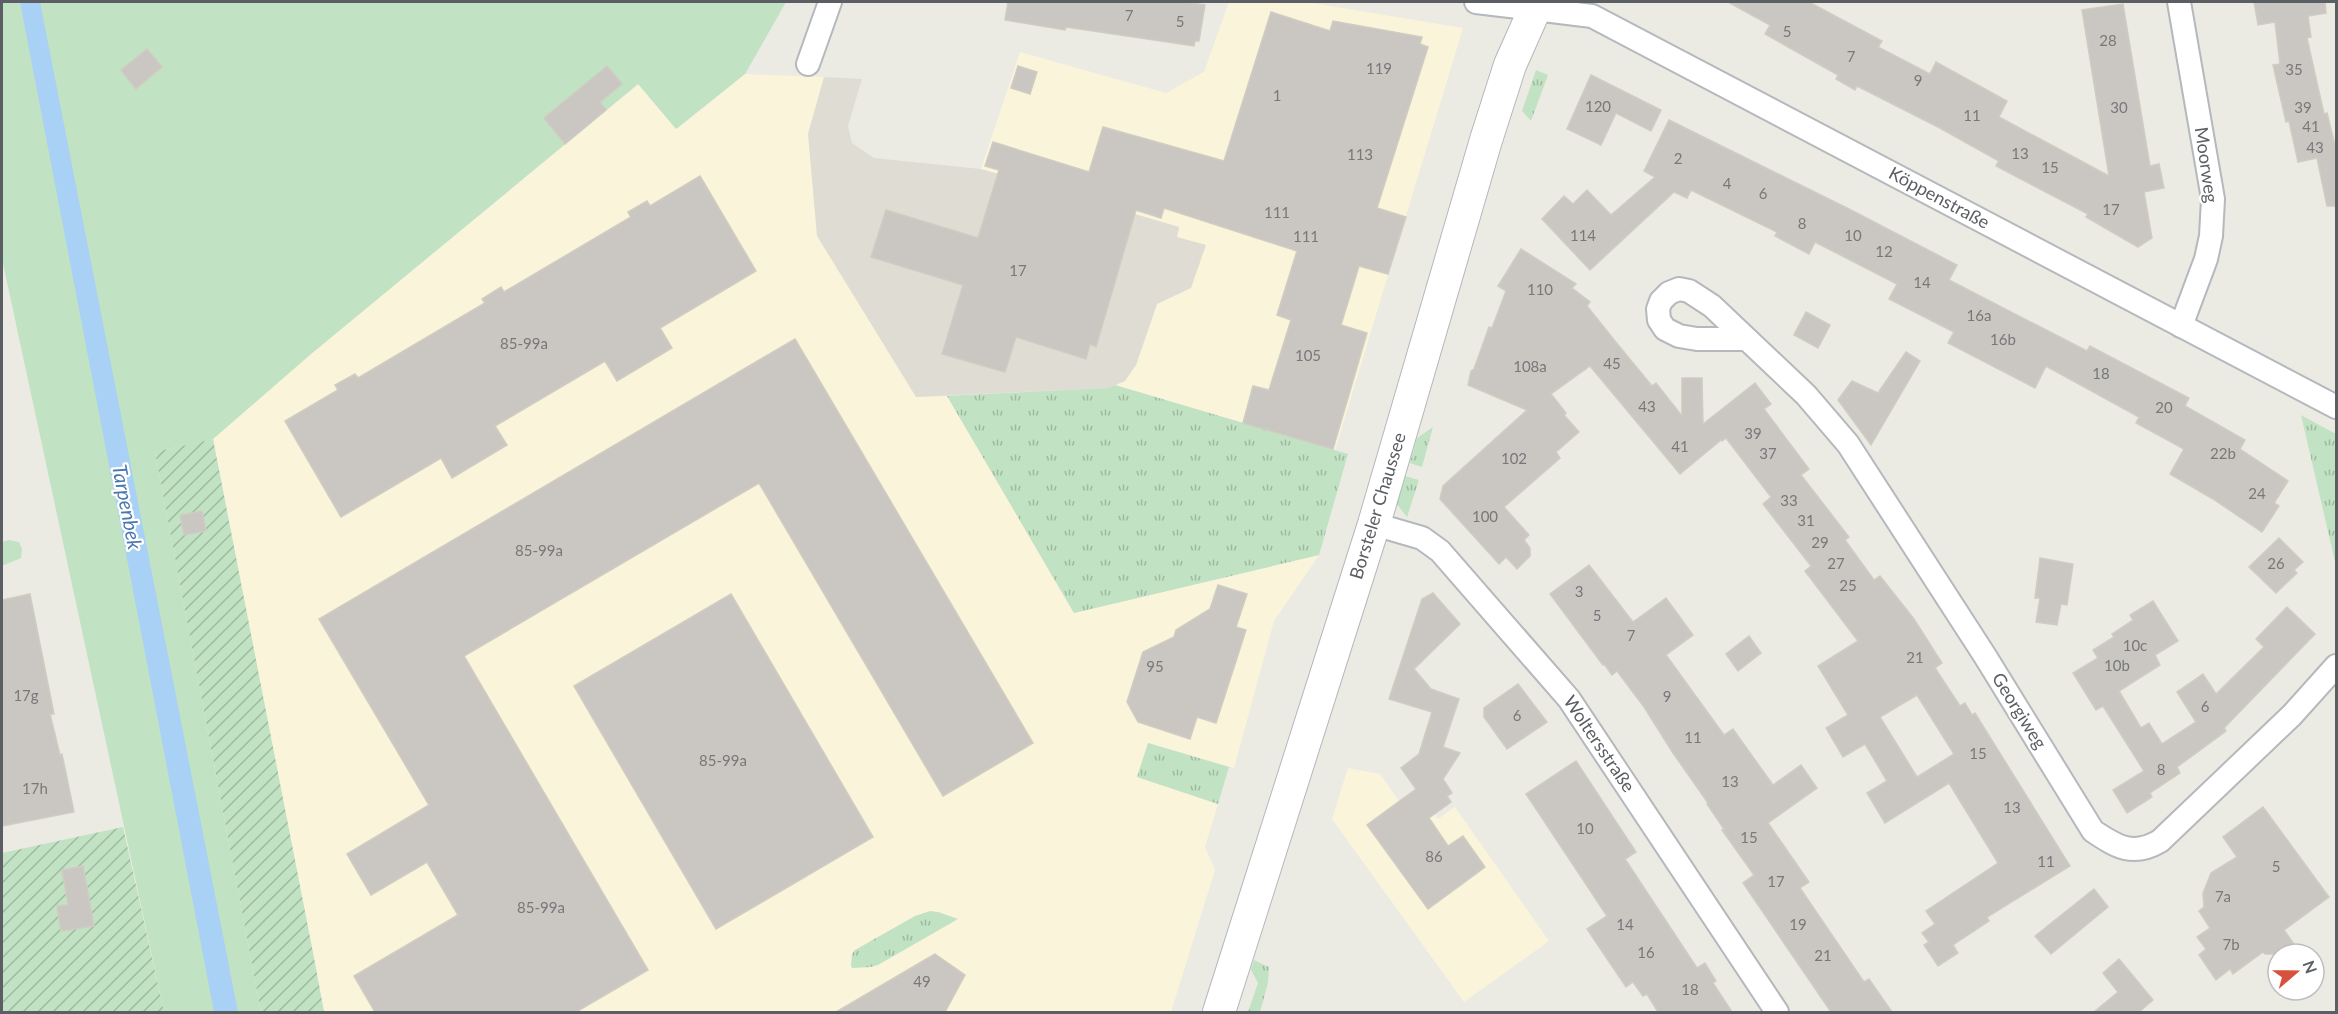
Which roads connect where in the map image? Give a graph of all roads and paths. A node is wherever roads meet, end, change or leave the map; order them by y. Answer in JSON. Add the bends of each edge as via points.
{"nodes":[{"id":1,"x":830,"y":2,"type":"edge"},
{"id":2,"x":1476,"y":2,"type":"edge"},
{"id":3,"x":2179,"y":2,"type":"edge"},
{"id":4,"x":1537,"y":4,"type":"edge"},
{"id":5,"x":808,"y":64,"type":"dead end"},
{"id":6,"x":2181,"y":326,"type":"junction"},
{"id":7,"x":1747,"y":339,"type":"dead end"},
{"id":8,"x":2337,"y":407,"type":"edge"},
{"id":9,"x":1374,"y":524,"type":"junction"},
{"id":10,"x":2337,"y":666,"type":"edge"},
{"id":11,"x":1219,"y":1012,"type":"edge"},
{"id":12,"x":1777,"y":1012,"type":"edge"}],
"edges":[{"from":1,"to":5,"type":"street"},
{"from":2,"to":4,"type":"street","name":"Köppenstraße"},
{"from":3,"to":6,"type":"street","name":"Moorweg","via":[[2213,199],[2206,258]]},
{"from":4,"to":6,"type":"street","name":"Köppenstraße","via":[[1592,16]]},
{"from":4,"to":9,"type":"main road","name":"Borsteler Chaussee","via":[[1510,65],[1489,130]]},
{"from":6,"to":8,"type":"street","name":"Köppenstraße"},
{"from":7,"to":10,"type":"street","name":"Georgiweg","via":[[1806,395],[1848,444],[1986,656],[2093,831],[2110,843],[2141,849],[2160,842],[2292,715]]},
{"from":9,"to":11,"type":"main road","name":"Borsteler Chaussee"},
{"from":9,"to":12,"type":"street","name":"Woltersstraße","via":[[1422,538],[1440,550],[1569,699]]}]}
